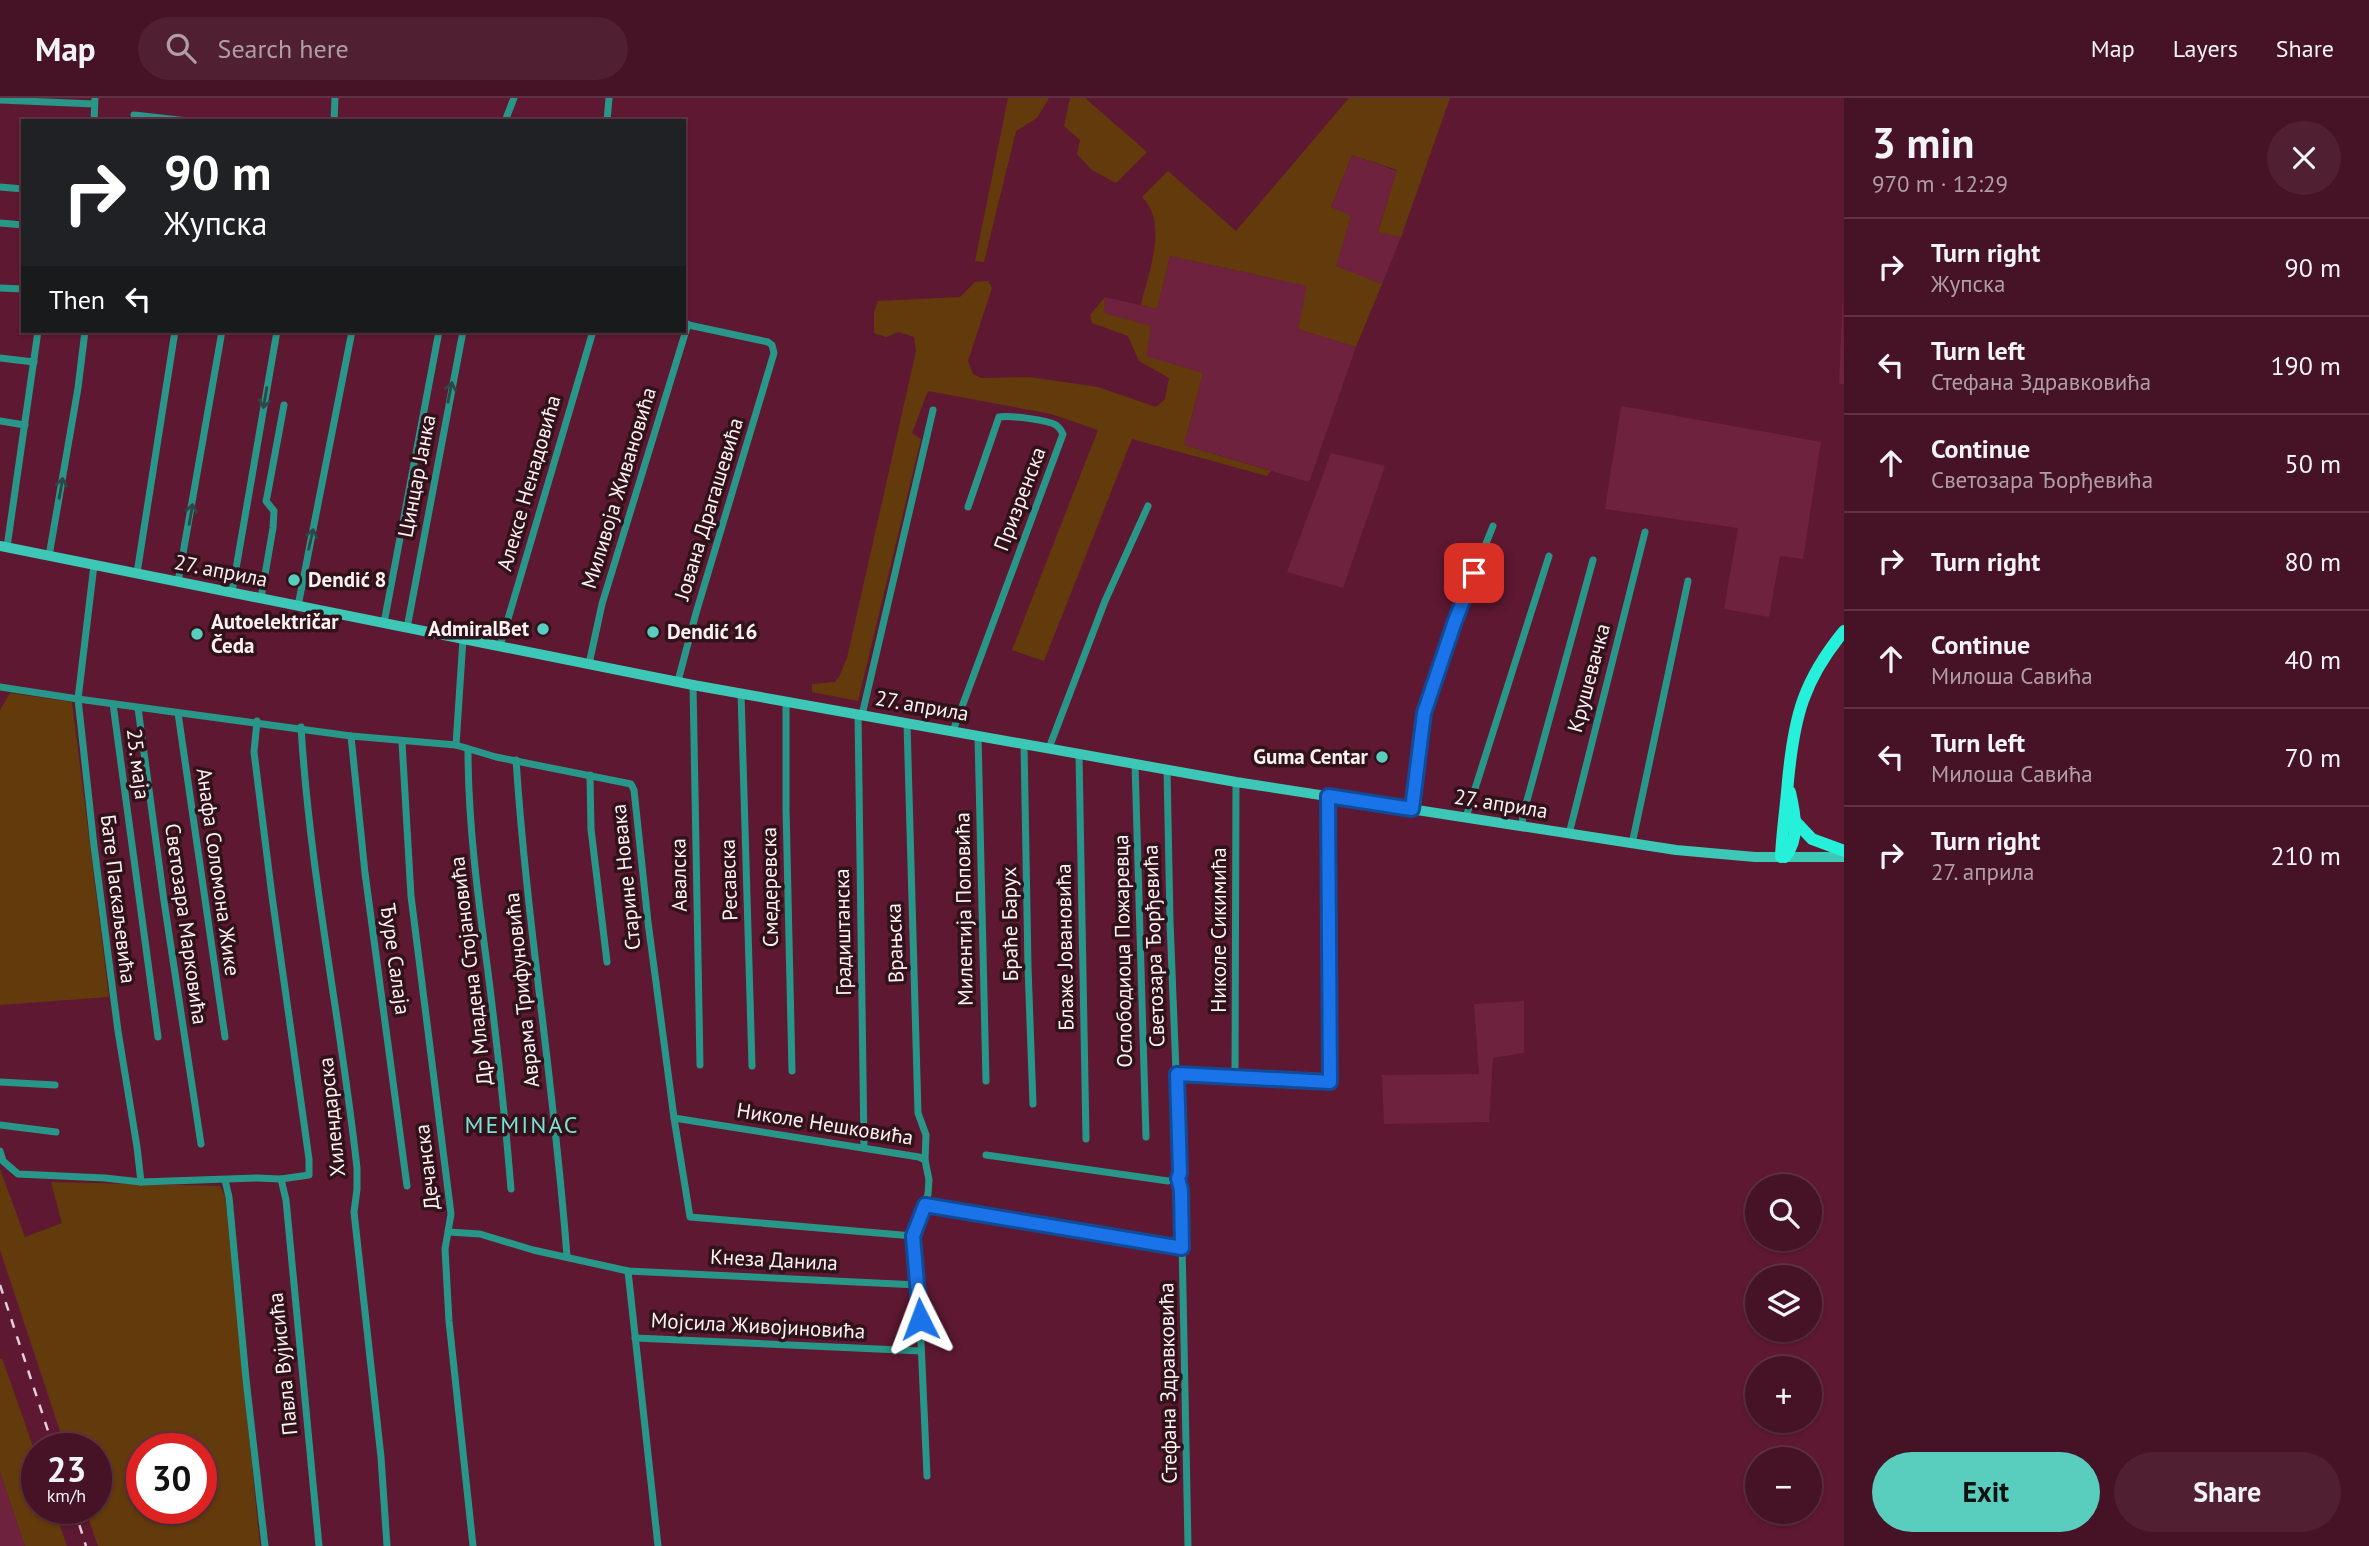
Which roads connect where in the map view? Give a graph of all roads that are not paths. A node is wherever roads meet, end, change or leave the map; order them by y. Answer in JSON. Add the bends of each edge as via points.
{"nodes":[{"id":1,"x":335,"y":98,"type":"edge"},
{"id":2,"x":514,"y":98,"type":"edge"},
{"id":3,"x":609,"y":98,"type":"edge"},
{"id":4,"x":0,"y":100,"type":"edge"},
{"id":5,"x":94,"y":101,"type":"edge"},
{"id":6,"x":134,"y":115,"type":"dead end"},
{"id":7,"x":94,"y":119,"type":"edge"},
{"id":8,"x":170,"y":119,"type":"edge"},
{"id":9,"x":334,"y":119,"type":"edge"},
{"id":10,"x":506,"y":119,"type":"edge"},
{"id":11,"x":607,"y":119,"type":"edge"},
{"id":12,"x":0,"y":187,"type":"edge"},
{"id":13,"x":21,"y":189,"type":"edge"},
{"id":14,"x":0,"y":223,"type":"edge"},
{"id":15,"x":21,"y":225,"type":"edge"},
{"id":16,"x":0,"y":288,"type":"edge"},
{"id":17,"x":21,"y":289,"type":"edge"},
{"id":18,"x":686,"y":324,"type":"edge"},
{"id":19,"x":38,"y":333,"type":"edge"},
{"id":20,"x":85,"y":333,"type":"edge"},
{"id":21,"x":175,"y":333,"type":"edge"},
{"id":22,"x":222,"y":333,"type":"edge"},
{"id":23,"x":276,"y":333,"type":"edge"},
{"id":24,"x":352,"y":333,"type":"edge"},
{"id":25,"x":439,"y":333,"type":"edge"},
{"id":26,"x":463,"y":333,"type":"edge"},
{"id":27,"x":592,"y":333,"type":"edge"},
{"id":28,"x":683,"y":333,"type":"edge"},
{"id":29,"x":0,"y":358,"type":"edge"},
{"id":30,"x":34,"y":362,"type":"junction"},
{"id":31,"x":284,"y":405,"type":"dead end"},
{"id":32,"x":933,"y":410,"type":"dead end"},
{"id":33,"x":0,"y":421,"type":"edge"},
{"id":34,"x":25,"y":425,"type":"junction"},
{"id":35,"x":1148,"y":506,"type":"dead end"},
{"id":36,"x":968,"y":507,"type":"dead end"},
{"id":37,"x":1493,"y":526,"type":"dead end"},
{"id":38,"x":1645,"y":532,"type":"dead end"},
{"id":39,"x":3,"y":546,"type":"edge"},
{"id":40,"x":49,"y":556,"type":"junction"},
{"id":41,"x":1549,"y":556,"type":"dead end"},
{"id":42,"x":1593,"y":561,"type":"dead end"},
{"id":43,"x":94,"y":565,"type":"junction"},
{"id":44,"x":137,"y":573,"type":"junction"},
{"id":45,"x":1688,"y":581,"type":"dead end"},
{"id":46,"x":178,"y":582,"type":"junction"},
{"id":47,"x":232,"y":592,"type":"junction"},
{"id":48,"x":261,"y":598,"type":"junction"},
{"id":49,"x":298,"y":606,"type":"junction"},
{"id":50,"x":384,"y":623,"type":"junction"},
{"id":51,"x":407,"y":628,"type":"junction"},
{"id":52,"x":1844,"y":631,"type":"edge"},
{"id":53,"x":463,"y":639,"type":"junction"},
{"id":54,"x":500,"y":646,"type":"junction"},
{"id":55,"x":589,"y":664,"type":"junction"},
{"id":56,"x":678,"y":681,"type":"junction"},
{"id":57,"x":693,"y":685,"type":"junction"},
{"id":58,"x":0,"y":687,"type":"edge"},
{"id":59,"x":741,"y":693,"type":"junction"},
{"id":60,"x":78,"y":699,"type":"junction"},
{"id":61,"x":786,"y":701,"type":"junction"},
{"id":62,"x":113,"y":704,"type":"junction"},
{"id":63,"x":138,"y":708,"type":"junction"},
{"id":64,"x":178,"y":713,"type":"junction"},
{"id":65,"x":860,"y":715,"type":"junction"},
{"id":66,"x":257,"y":721,"type":"junction"},
{"id":67,"x":907,"y":723,"type":"junction"},
{"id":68,"x":301,"y":727,"type":"junction"},
{"id":69,"x":953,"y":731,"type":"junction"},
{"id":70,"x":351,"y":736,"type":"junction"},
{"id":71,"x":978,"y":736,"type":"junction"},
{"id":72,"x":402,"y":742,"type":"junction"},
{"id":73,"x":1024,"y":744,"type":"junction"},
{"id":74,"x":456,"y":745,"type":"junction"},
{"id":75,"x":1049,"y":748,"type":"junction"},
{"id":76,"x":468,"y":749,"type":"junction"},
{"id":77,"x":1079,"y":754,"type":"junction"},
{"id":78,"x":516,"y":760,"type":"junction"},
{"id":79,"x":1135,"y":764,"type":"junction"},
{"id":80,"x":1167,"y":769,"type":"junction"},
{"id":81,"x":590,"y":775,"type":"junction"},
{"id":82,"x":1236,"y":782,"type":"junction"},
{"id":83,"x":1788,"y":782,"type":"junction"},
{"id":84,"x":1328,"y":796,"type":"junction"},
{"id":85,"x":1412,"y":809,"type":"junction"},
{"id":86,"x":1466,"y":817,"type":"junction"},
{"id":87,"x":1795,"y":820,"type":"junction"},
{"id":88,"x":1522,"y":826,"type":"junction"},
{"id":89,"x":1569,"y":834,"type":"junction"},
{"id":90,"x":1632,"y":844,"type":"junction"},
{"id":91,"x":1844,"y":851,"type":"edge"},
{"id":92,"x":1783,"y":857,"type":"junction"},
{"id":93,"x":1844,"y":857,"type":"edge"},
{"id":94,"x":607,"y":962,"type":"dead end"},
{"id":95,"x":158,"y":1037,"type":"dead end"},
{"id":96,"x":225,"y":1037,"type":"dead end"},
{"id":97,"x":700,"y":1065,"type":"dead end"},
{"id":98,"x":752,"y":1066,"type":"dead end"},
{"id":99,"x":792,"y":1071,"type":"dead end"},
{"id":100,"x":1177,"y":1074,"type":"junction"},
{"id":101,"x":1236,"y":1078,"type":"junction"},
{"id":102,"x":986,"y":1081,"type":"dead end"},
{"id":103,"x":0,"y":1082,"type":"edge"},
{"id":104,"x":55,"y":1085,"type":"dead end"},
{"id":105,"x":1033,"y":1104,"type":"dead end"},
{"id":106,"x":674,"y":1118,"type":"junction"},
{"id":107,"x":0,"y":1125,"type":"edge"},
{"id":108,"x":55,"y":1132,"type":"dead end"},
{"id":109,"x":1146,"y":1137,"type":"dead end"},
{"id":110,"x":1086,"y":1139,"type":"dead end"},
{"id":111,"x":201,"y":1144,"type":"dead end"},
{"id":112,"x":864,"y":1148,"type":"junction"},
{"id":113,"x":0,"y":1151,"type":"edge"},
{"id":114,"x":986,"y":1155,"type":"dead end"},
{"id":115,"x":925,"y":1160,"type":"junction"},
{"id":116,"x":1178,"y":1178,"type":"junction"},
{"id":117,"x":281,"y":1179,"type":"junction"},
{"id":118,"x":225,"y":1180,"type":"junction"},
{"id":119,"x":141,"y":1182,"type":"junction"},
{"id":120,"x":407,"y":1186,"type":"dead end"},
{"id":121,"x":511,"y":1189,"type":"dead end"},
{"id":122,"x":925,"y":1205,"type":"junction"},
{"id":123,"x":449,"y":1232,"type":"junction"},
{"id":124,"x":913,"y":1236,"type":"junction"},
{"id":125,"x":1182,"y":1248,"type":"junction"},
{"id":126,"x":567,"y":1257,"type":"junction"},
{"id":127,"x":628,"y":1271,"type":"junction"},
{"id":128,"x":918,"y":1285,"type":"junction"},
{"id":129,"x":635,"y":1338,"type":"junction"},
{"id":130,"x":921,"y":1351,"type":"junction"},
{"id":131,"x":927,"y":1476,"type":"dead end"},
{"id":132,"x":265,"y":1546,"type":"edge"},
{"id":133,"x":319,"y":1546,"type":"edge"},
{"id":134,"x":387,"y":1546,"type":"edge"},
{"id":135,"x":473,"y":1546,"type":"edge"},
{"id":136,"x":658,"y":1546,"type":"edge"},
{"id":137,"x":1188,"y":1546,"type":"edge"}],
"edges":[{"from":1,"to":9,"type":"street"},
{"from":2,"to":10,"type":"street"},
{"from":3,"to":11,"type":"street"},
{"from":4,"to":5,"type":"street"},
{"from":5,"to":7,"type":"street"},
{"from":6,"to":8,"type":"street"},
{"from":12,"to":13,"type":"street"},
{"from":14,"to":15,"type":"street"},
{"from":16,"to":17,"type":"street"},
{"from":18,"to":56,"type":"street","name":"Јована Драгашевића","via":[[768,342],[773,359]]},
{"from":19,"to":30,"type":"street"},
{"from":40,"to":20,"type":"street","one_way":true},
{"from":21,"to":44,"type":"street"},
{"from":46,"to":22,"type":"street","one_way":true},
{"from":23,"to":47,"type":"street","one_way":true},
{"from":49,"to":24,"type":"street","one_way":true},
{"from":25,"to":50,"type":"street"},
{"from":51,"to":26,"type":"street","name":"Цинцар Јанка","one_way":true},
{"from":27,"to":54,"type":"street","name":"Алексе Ненадовића"},
{"from":28,"to":55,"type":"street","name":"Миливоја Живановића","via":[[602,604]]},
{"from":29,"to":30,"type":"street"},
{"from":30,"to":34,"type":"street"},
{"from":31,"to":48,"type":"street","via":[[267,497],[274,510],[273,528]]},
{"from":32,"to":65,"type":"street","name":"Градиштанска"},
{"from":33,"to":34,"type":"street"},
{"from":34,"to":39,"type":"street"},
{"from":35,"to":75,"type":"street","via":[[1105,601]]},
{"from":36,"to":69,"type":"street","name":"Призренска","via":[[999,417],[1059,428],[1063,434]]},
{"from":37,"to":85,"type":"street","via":[[1424,713]]},
{"from":38,"to":89,"type":"street","name":"Крушевачка"},
{"from":39,"to":40,"type":"main road","name":"27. априла"},
{"from":40,"to":43,"type":"main road","name":"27. априла"},
{"from":41,"to":86,"type":"street"},
{"from":42,"to":88,"type":"street"},
{"from":43,"to":44,"type":"main road","name":"27. априла"},
{"from":43,"to":60,"type":"street","name":"Бате Паскаљевића"},
{"from":44,"to":46,"type":"main road","name":"27. априла"},
{"from":45,"to":90,"type":"street"},
{"from":46,"to":47,"type":"main road","name":"27. априла"},
{"from":47,"to":48,"type":"main road","name":"27. априла"},
{"from":48,"to":49,"type":"main road","name":"27. априла"},
{"from":49,"to":50,"type":"main road","name":"27. априла"},
{"from":50,"to":51,"type":"main road","name":"27. априла"},
{"from":51,"to":53,"type":"main road","name":"27. априла"},
{"from":52,"to":83,"type":"main road","via":[[1803,697],[1791,743]]},
{"from":53,"to":54,"type":"main road","name":"27. априла"},
{"from":53,"to":74,"type":"street"},
{"from":54,"to":55,"type":"main road","name":"27. априла"},
{"from":55,"to":56,"type":"main road","name":"27. априла"},
{"from":56,"to":57,"type":"main road","name":"27. априла"},
{"from":57,"to":59,"type":"main road","name":"27. априла"},
{"from":57,"to":97,"type":"street","name":"Авалска"},
{"from":58,"to":60,"type":"street"},
{"from":59,"to":61,"type":"main road","name":"27. априла"},
{"from":59,"to":98,"type":"street","name":"Ресавска"},
{"from":60,"to":62,"type":"street","name":"Старине Новака"},
{"from":60,"to":119,"type":"street","name":"Бате Паскаљевића","via":[[112,991]]},
{"from":61,"to":65,"type":"main road","name":"27. априла"},
{"from":61,"to":99,"type":"street","name":"Смедеревска"},
{"from":62,"to":63,"type":"street","name":"Старине Новака"},
{"from":62,"to":95,"type":"street","name":"25. маја"},
{"from":63,"to":64,"type":"street","name":"Старине Новака"},
{"from":63,"to":111,"type":"street","name":"Светозара Марковића"},
{"from":64,"to":66,"type":"street","name":"Старине Новака"},
{"from":64,"to":96,"type":"street","name":"Анафа Соломона Жике"},
{"from":65,"to":67,"type":"main road","name":"27. априла"},
{"from":65,"to":112,"type":"street","name":"Градиштанска"},
{"from":66,"to":68,"type":"street","name":"Старине Новака"},
{"from":66,"to":117,"type":"street","via":[[254,752],[310,1169],[309,1175]]},
{"from":67,"to":69,"type":"main road","name":"27. априла"},
{"from":67,"to":115,"type":"street","name":"Врањска","via":[[918,1101],[927,1142]]},
{"from":68,"to":70,"type":"street","name":"Старине Новака"},
{"from":68,"to":134,"type":"street","name":"Хилендарска","via":[[354,1145],[354,1212]]},
{"from":69,"to":71,"type":"main road","name":"27. априла"},
{"from":70,"to":72,"type":"street","name":"Старине Новака"},
{"from":70,"to":120,"type":"street","name":"Ђуре Салаја"},
{"from":71,"to":73,"type":"main road","name":"27. априла"},
{"from":71,"to":102,"type":"street","name":"Милентија Поповића"},
{"from":72,"to":74,"type":"street","name":"Старине Новака"},
{"from":72,"to":123,"type":"street","name":"Дечанска","via":[[411,896],[451,1214]]},
{"from":73,"to":75,"type":"main road","name":"27. априла"},
{"from":73,"to":105,"type":"street","name":"Браће Барух"},
{"from":74,"to":76,"type":"street","name":"Старине Новака"},
{"from":75,"to":77,"type":"main road","name":"27. априла"},
{"from":76,"to":78,"type":"street","name":"Старине Новака"},
{"from":76,"to":121,"type":"street","name":"Др Младена Стојановића","via":[[476,877]]},
{"from":77,"to":79,"type":"main road","name":"27. априла"},
{"from":77,"to":110,"type":"street","name":"Блаже Јовановића"},
{"from":78,"to":81,"type":"street","name":"Старине Новака"},
{"from":78,"to":126,"type":"street","name":"Аврама Трифуновића"},
{"from":79,"to":80,"type":"main road","name":"27. априла"},
{"from":79,"to":109,"type":"street","name":"Ослободиоца Пожаревца"},
{"from":80,"to":82,"type":"main road","name":"27. априла"},
{"from":80,"to":100,"type":"street","name":"Светозара Ђорђевића"},
{"from":81,"to":94,"type":"street","via":[[591,829]]},
{"from":81,"to":106,"type":"street","name":"Старине Новака","via":[[631,784],[634,790]]},
{"from":82,"to":84,"type":"main road","name":"27. априла"},
{"from":82,"to":101,"type":"street","name":"Николе Сикимића"},
{"from":83,"to":87,"type":"main road"},
{"from":83,"to":92,"type":"main road"},
{"from":84,"to":85,"type":"main road","name":"27. априла"},
{"from":84,"to":101,"type":"street","via":[[1330,1082]]},
{"from":85,"to":86,"type":"main road","name":"27. априла"},
{"from":86,"to":88,"type":"main road","name":"27. априла"},
{"from":87,"to":91,"type":"main road","via":[[1812,839]]},
{"from":87,"to":92,"type":"main road","via":[[1793,843]]},
{"from":88,"to":89,"type":"main road","name":"27. априла"},
{"from":89,"to":90,"type":"main road","name":"27. априла"},
{"from":90,"to":92,"type":"main road","name":"27. априла"},
{"from":92,"to":93,"type":"main road","name":"27. априла"},
{"from":100,"to":101,"type":"street"},
{"from":100,"to":116,"type":"street","name":"Светозара Ђорђевића"},
{"from":103,"to":104,"type":"street"},
{"from":106,"to":112,"type":"street","name":"Николе Нешковића"},
{"from":106,"to":124,"type":"street","name":"Старине Новака","via":[[690,1217]]},
{"from":107,"to":108,"type":"street"},
{"from":112,"to":115,"type":"street","name":"Николе Нешковића"},
{"from":113,"to":119,"type":"street","via":[[3,1161],[18,1174]]},
{"from":114,"to":116,"type":"street","via":[[1168,1181]]},
{"from":115,"to":122,"type":"street","name":"Николе Нешковића","via":[[929,1180]]},
{"from":116,"to":125,"type":"street","name":"Стефана Здравковића"},
{"from":117,"to":118,"type":"street"},
{"from":117,"to":133,"type":"street","name":"Павла Вујисића"},
{"from":118,"to":119,"type":"street"},
{"from":118,"to":132,"type":"street"},
{"from":122,"to":124,"type":"street","name":"Николе Нешковића"},
{"from":122,"to":125,"type":"street"},
{"from":123,"to":126,"type":"street","name":"Кнеза Данила","via":[[480,1234]]},
{"from":123,"to":135,"type":"street","name":"Дечанска","via":[[445,1249],[449,1321]]},
{"from":124,"to":128,"type":"street","name":"Николе Нешковића"},
{"from":125,"to":137,"type":"street","name":"Стефана Здравковића"},
{"from":126,"to":127,"type":"street","name":"Кнеза Данила"},
{"from":127,"to":128,"type":"street","name":"Кнеза Данила"},
{"from":127,"to":129,"type":"street"},
{"from":128,"to":130,"type":"street","name":"Николе Нешковића"},
{"from":129,"to":130,"type":"street","name":"Мојсила Живојиновића"},
{"from":129,"to":136,"type":"street"},
{"from":130,"to":131,"type":"street","name":"Николе Нешковића"}]}
